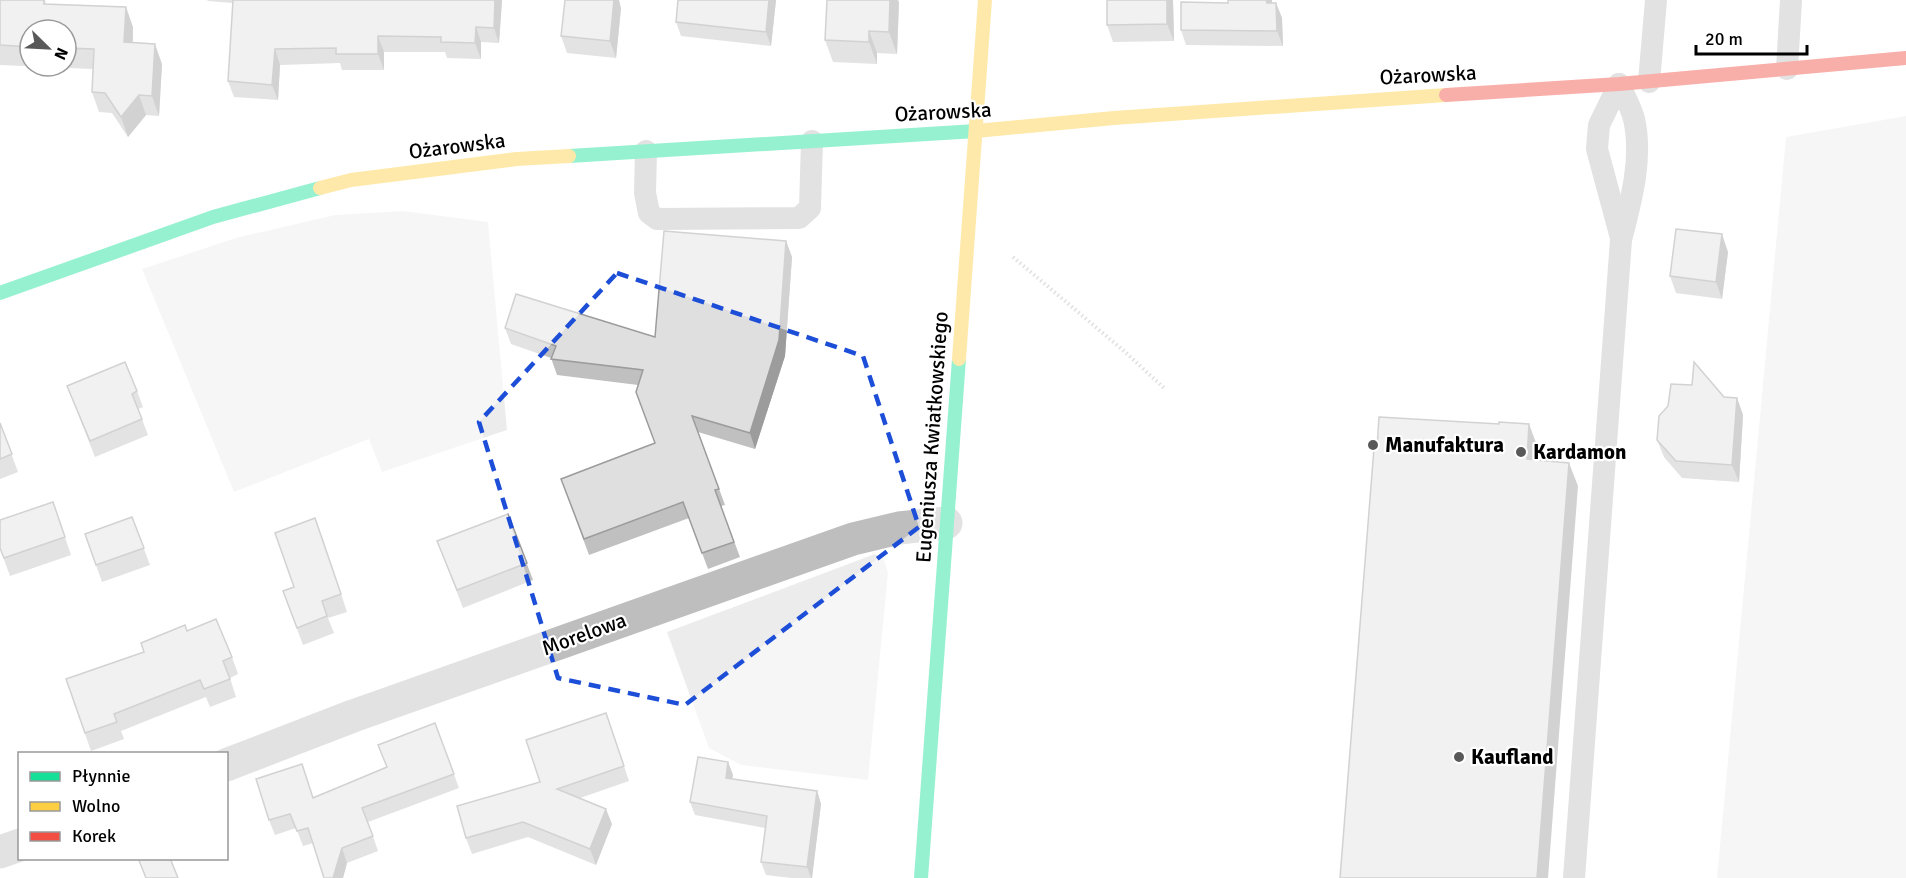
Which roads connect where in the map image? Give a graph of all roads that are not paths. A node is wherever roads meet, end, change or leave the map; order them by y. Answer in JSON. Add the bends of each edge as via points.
{"nodes":[{"id":1,"x":985,"y":0,"type":"edge"},
{"id":2,"x":1656,"y":0,"type":"edge"},
{"id":3,"x":1791,"y":0,"type":"edge"},
{"id":4,"x":1906,"y":58,"type":"edge"},
{"id":5,"x":1787,"y":69,"type":"junction"},
{"id":6,"x":1649,"y":82,"type":"junction"},
{"id":7,"x":1618,"y":84,"type":"junction"},
{"id":8,"x":976,"y":131,"type":"junction"},
{"id":9,"x":812,"y":141,"type":"junction"},
{"id":10,"x":646,"y":151,"type":"junction"},
{"id":11,"x":1621,"y":240,"type":"junction"},
{"id":12,"x":0,"y":293,"type":"edge"},
{"id":13,"x":946,"y":523,"type":"junction"},
{"id":14,"x":228,"y":764,"type":"edge"},
{"id":15,"x":18,"y":846,"type":"edge"},
{"id":16,"x":0,"y":852,"type":"edge"},
{"id":17,"x":921,"y":878,"type":"edge"},
{"id":18,"x":1574,"y":878,"type":"edge"}],
"edges":[{"from":1,"to":8,"type":"main road","name":"Eugeniusza Kwiatkowskiego"},
{"from":2,"to":6,"type":"lane"},
{"from":3,"to":5,"type":"lane"},
{"from":4,"to":5,"type":"main road","name":"Ożarowska"},
{"from":5,"to":6,"type":"main road","name":"Ożarowska"},
{"from":6,"to":7,"type":"main road","name":"Ożarowska"},
{"from":7,"to":8,"type":"main road","name":"Ożarowska","via":[[1340,101]]},
{"from":7,"to":11,"type":"lane","via":[[1634,117],[1637,147],[1632,198]]},
{"from":7,"to":11,"type":"lane","via":[[1599,125],[1597,149]]},
{"from":8,"to":9,"type":"main road","name":"Ożarowska"},
{"from":8,"to":13,"type":"main road","name":"Eugeniusza Kwiatkowskiego"},
{"from":9,"to":10,"type":"main road","name":"Ożarowska"},
{"from":9,"to":10,"type":"lane","via":[[810,208],[799,218],[657,219],[649,213],[645,193]]},
{"from":10,"to":12,"type":"main road","name":"Ożarowska","via":[[517,159],[351,180],[213,217]]},
{"from":11,"to":18,"type":"lane"},
{"from":13,"to":14,"type":"street","name":"Morelowa","via":[[899,528],[853,539],[364,712]]},
{"from":13,"to":17,"type":"main road","name":"Eugeniusza Kwiatkowskiego"},
{"from":15,"to":16,"type":"street"}]}
